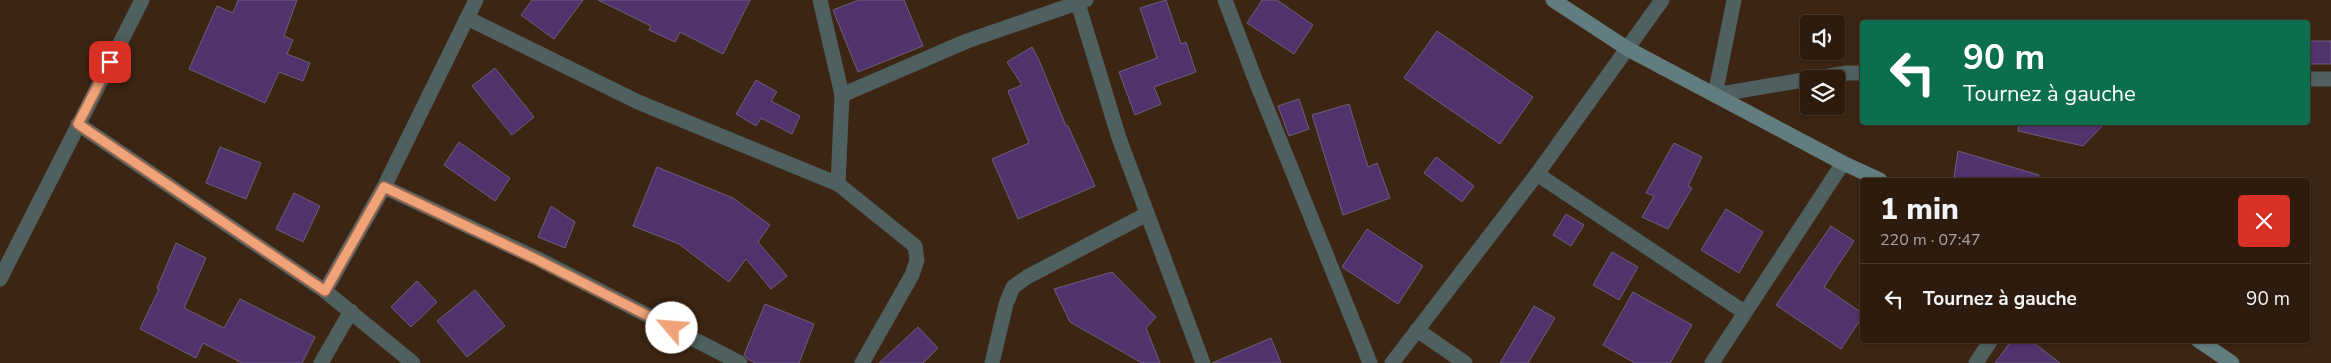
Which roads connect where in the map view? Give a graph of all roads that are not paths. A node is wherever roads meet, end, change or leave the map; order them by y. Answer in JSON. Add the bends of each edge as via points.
{"nodes":[{"id":1,"x":142,"y":0,"type":"edge"},
{"id":2,"x":476,"y":0,"type":"edge"},
{"id":3,"x":820,"y":0,"type":"edge"},
{"id":4,"x":1225,"y":0,"type":"edge"},
{"id":5,"x":1553,"y":0,"type":"edge"},
{"id":6,"x":1662,"y":0,"type":"edge"},
{"id":7,"x":1734,"y":0,"type":"edge"},
{"id":8,"x":1080,"y":1,"type":"edge"},
{"id":9,"x":467,"y":18,"type":"junction"},
{"id":10,"x":1628,"y":49,"type":"junction"},
{"id":11,"x":1845,"y":73,"type":"edge"},
{"id":12,"x":1860,"y":73,"type":"edge"},
{"id":13,"x":2310,"y":79,"type":"edge"},
{"id":14,"x":2331,"y":79,"type":"edge"},
{"id":15,"x":1800,"y":81,"type":"edge"},
{"id":16,"x":842,"y":95,"type":"junction"},
{"id":17,"x":1715,"y":95,"type":"junction"},
{"id":18,"x":78,"y":124,"type":"junction"},
{"id":19,"x":1843,"y":163,"type":"junction"},
{"id":20,"x":1538,"y":174,"type":"junction"},
{"id":21,"x":1876,"y":178,"type":"edge"},
{"id":22,"x":838,"y":184,"type":"junction"},
{"id":23,"x":384,"y":187,"type":"junction"},
{"id":24,"x":1146,"y":214,"type":"junction"},
{"id":25,"x":0,"y":279,"type":"edge"},
{"id":26,"x":325,"y":291,"type":"junction"},
{"id":27,"x":351,"y":311,"type":"junction"},
{"id":28,"x":1744,"y":312,"type":"junction"},
{"id":29,"x":1417,"y":330,"type":"junction"},
{"id":30,"x":1989,"y":343,"type":"edge"},
{"id":31,"x":2202,"y":343,"type":"edge"},
{"id":32,"x":321,"y":363,"type":"edge"},
{"id":33,"x":413,"y":363,"type":"edge"},
{"id":34,"x":740,"y":363,"type":"edge"},
{"id":35,"x":862,"y":363,"type":"edge"},
{"id":36,"x":992,"y":363,"type":"edge"},
{"id":37,"x":1203,"y":363,"type":"edge"},
{"id":38,"x":1370,"y":363,"type":"edge"},
{"id":39,"x":1392,"y":363,"type":"edge"},
{"id":40,"x":1465,"y":363,"type":"edge"},
{"id":41,"x":1712,"y":363,"type":"edge"},
{"id":42,"x":1976,"y":363,"type":"edge"},
{"id":43,"x":2232,"y":363,"type":"edge"}],
"edges":[{"from":1,"to":18,"type":"street"},
{"from":2,"to":9,"type":"street"},
{"from":3,"to":16,"type":"street"},
{"from":4,"to":38,"type":"street"},
{"from":5,"to":10,"type":"main road"},
{"from":6,"to":10,"type":"street"},
{"from":7,"to":17,"type":"street"},
{"from":8,"to":16,"type":"street","via":[[967,41]]},
{"from":8,"to":24,"type":"street","via":[[1119,138]]},
{"from":9,"to":22,"type":"street","via":[[638,102]]},
{"from":9,"to":23,"type":"street"},
{"from":10,"to":17,"type":"main road"},
{"from":10,"to":20,"type":"street"},
{"from":11,"to":12,"type":"street"},
{"from":13,"to":14,"type":"street"},
{"from":15,"to":17,"type":"street"},
{"from":16,"to":22,"type":"street"},
{"from":17,"to":19,"type":"main road"},
{"from":18,"to":25,"type":"street"},
{"from":18,"to":26,"type":"street"},
{"from":19,"to":21,"type":"main road"},
{"from":19,"to":28,"type":"street"},
{"from":20,"to":28,"type":"street"},
{"from":20,"to":29,"type":"street"},
{"from":22,"to":35,"type":"street","via":[[915,246],[917,260],[912,275]]},
{"from":23,"to":26,"type":"street"},
{"from":23,"to":34,"type":"street","via":[[538,260]]},
{"from":24,"to":36,"type":"street","via":[[1013,287]]},
{"from":24,"to":37,"type":"street"},
{"from":26,"to":27,"type":"street"},
{"from":27,"to":32,"type":"street"},
{"from":27,"to":33,"type":"street"},
{"from":28,"to":41,"type":"street"},
{"from":29,"to":39,"type":"street"},
{"from":29,"to":40,"type":"street"},
{"from":30,"to":42,"type":"street"},
{"from":31,"to":43,"type":"main road"}]}
